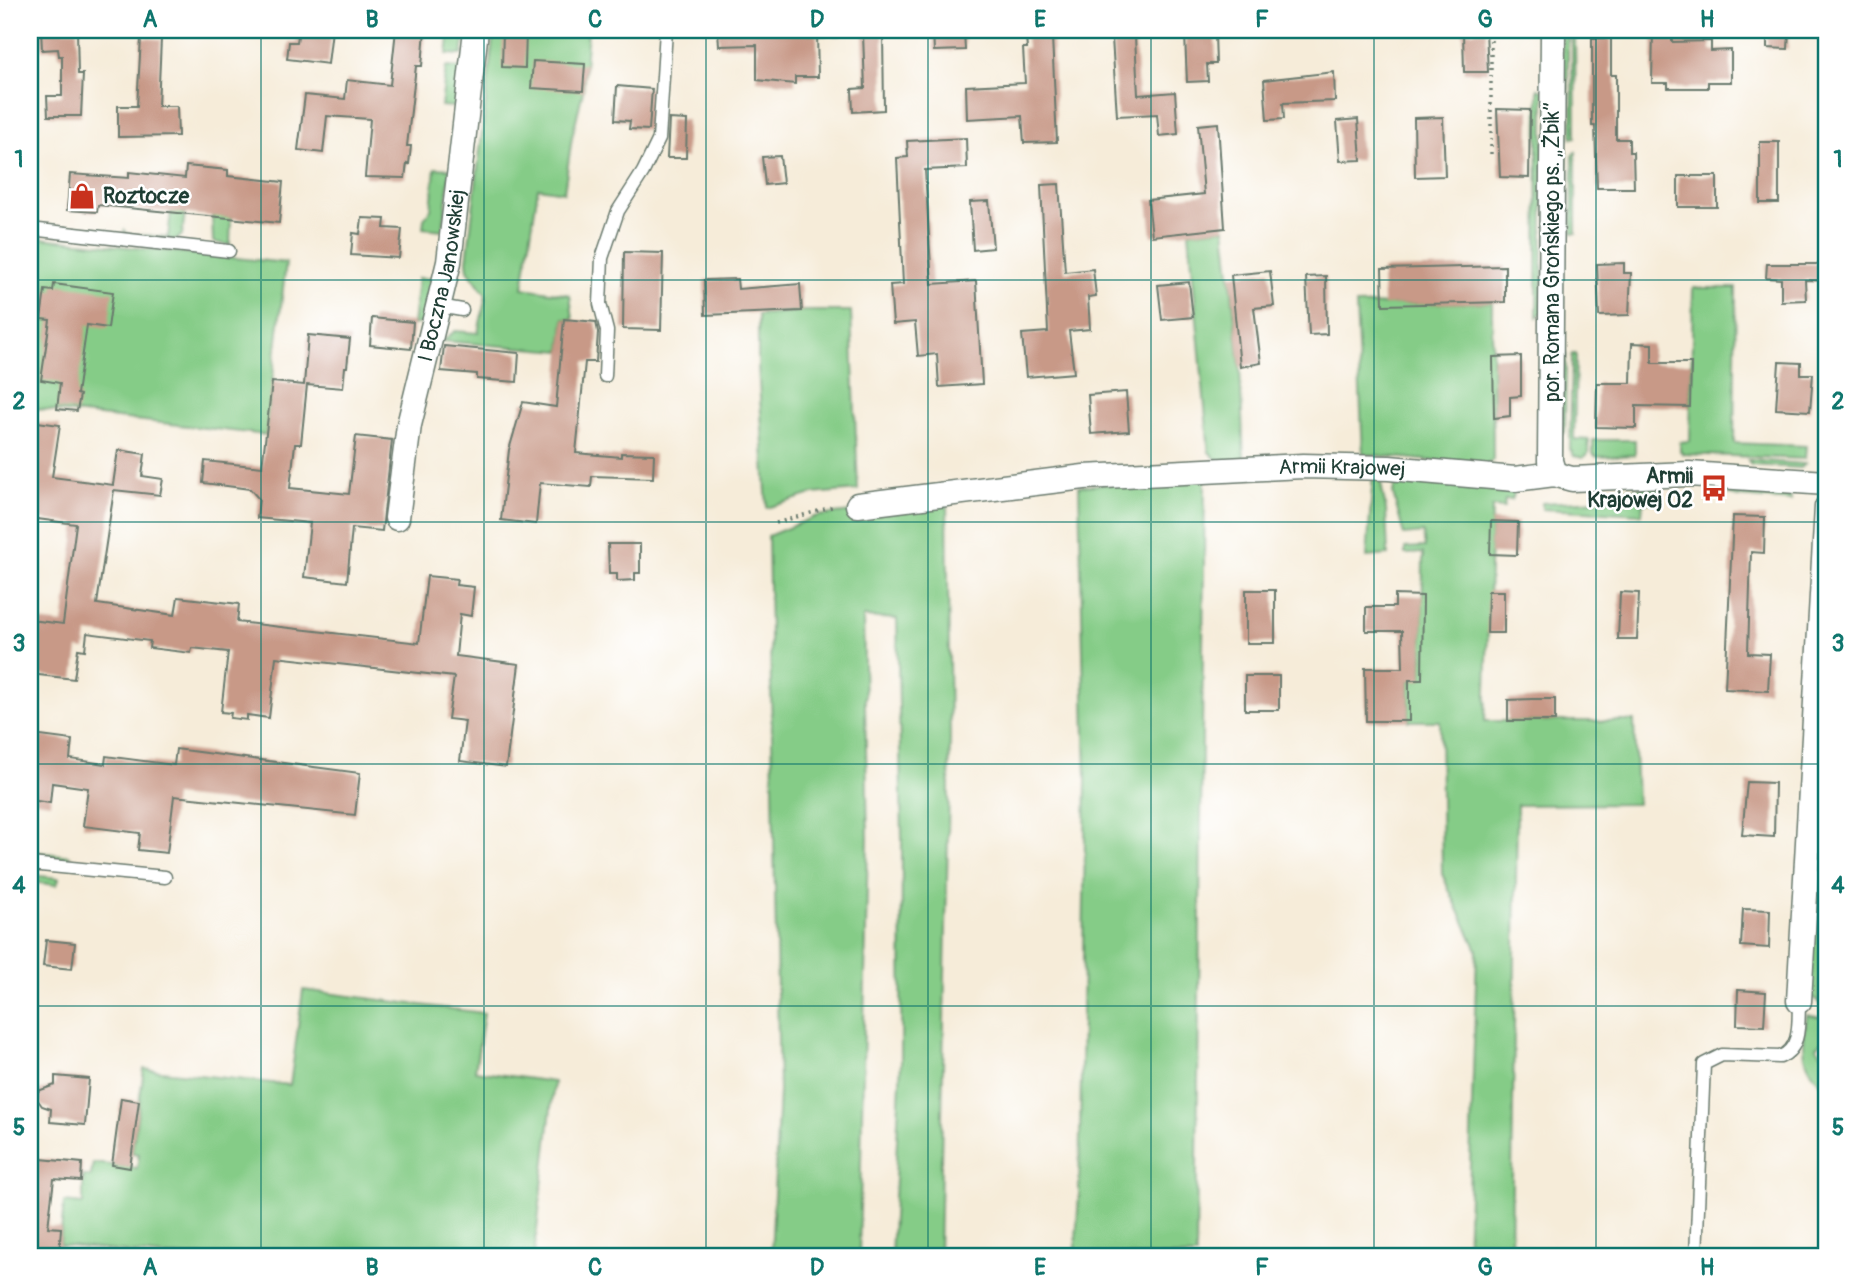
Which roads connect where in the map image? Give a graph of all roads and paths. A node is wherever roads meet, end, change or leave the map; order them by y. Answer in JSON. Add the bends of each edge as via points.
{"nodes":[{"id":1,"x":477,"y":30,"type":"edge"},
{"id":2,"x":666,"y":30,"type":"edge"},
{"id":3,"x":1491,"y":30,"type":"edge"},
{"id":4,"x":1553,"y":30,"type":"edge"},
{"id":5,"x":1491,"y":154,"type":"dead end"},
{"id":6,"x":30,"y":229,"type":"edge"},
{"id":7,"x":229,"y":251,"type":"dead end"},
{"id":8,"x":605,"y":376,"type":"dead end"},
{"id":9,"x":1555,"y":474,"type":"junction"},
{"id":10,"x":1827,"y":483,"type":"edge"},
{"id":11,"x":858,"y":505,"type":"joint"},
{"id":12,"x":1827,"y":507,"type":"edge"},
{"id":13,"x":776,"y":523,"type":"dead end"},
{"id":14,"x":395,"y":525,"type":"dead end"},
{"id":15,"x":30,"y":864,"type":"edge"},
{"id":16,"x":165,"y":877,"type":"dead end"},
{"id":17,"x":1799,"y":1001,"type":"joint"},
{"id":18,"x":1696,"y":1256,"type":"edge"}],
"edges":[{"from":1,"to":14,"type":"street","name":"I Boczna Janowskiej","via":[[449,262],[450,308],[409,425]]},
{"from":2,"to":8,"type":"lane","via":[[659,139],[618,211],[602,258]]},
{"from":3,"to":5,"type":"path"},
{"from":4,"to":9,"type":"street","name":"por. Romana Grońskiego ps. „Żbik”","via":[[1550,461]]},
{"from":6,"to":7,"type":"lane"},
{"from":9,"to":10,"type":"street","name":"Armii Krajowej","via":[[1572,480],[1689,474]]},
{"from":9,"to":11,"type":"street","name":"Armii Krajowej","via":[[1516,479],[1303,466],[1084,477]]},
{"from":11,"to":13,"type":"path","via":[[834,506]]},
{"from":12,"to":17,"type":"street"},
{"from":15,"to":16,"type":"lane"},
{"from":17,"to":18,"type":"lane","via":[[1796,1041],[1786,1054],[1722,1055],[1704,1065]]}]}
